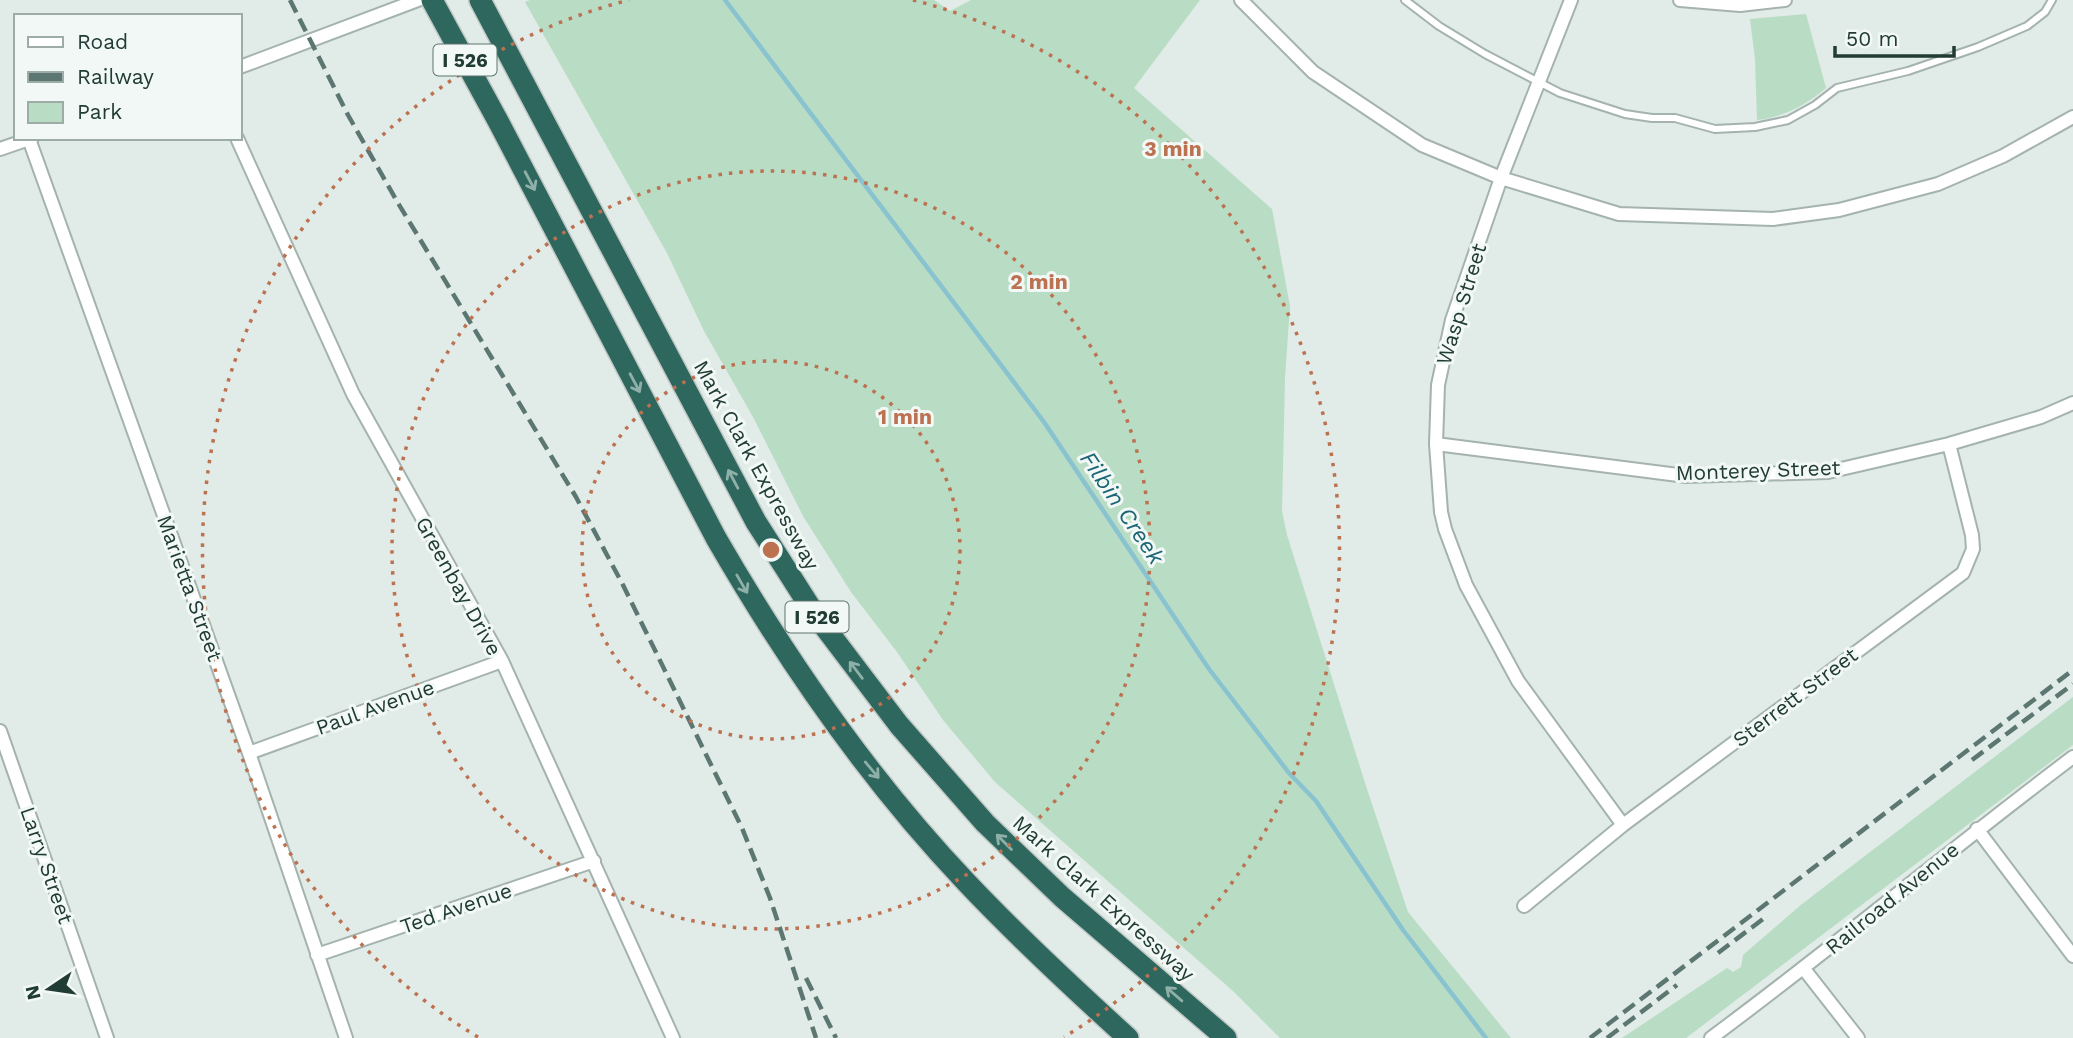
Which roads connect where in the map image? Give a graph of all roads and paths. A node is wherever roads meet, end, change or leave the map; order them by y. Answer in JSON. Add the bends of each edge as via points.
{"nodes":[{"id":1,"x":418,"y":0,"type":"edge"},
{"id":2,"x":432,"y":0,"type":"edge"},
{"id":3,"x":480,"y":0,"type":"edge"},
{"id":4,"x":1241,"y":0,"type":"edge"},
{"id":5,"x":1405,"y":0,"type":"edge"},
{"id":6,"x":1571,"y":0,"type":"edge"},
{"id":7,"x":1680,"y":0,"type":"edge"},
{"id":8,"x":1785,"y":0,"type":"edge"},
{"id":9,"x":2052,"y":0,"type":"edge"},
{"id":10,"x":242,"y":66,"type":"edge"},
{"id":11,"x":1539,"y":81,"type":"junction"},
{"id":12,"x":2073,"y":117,"type":"edge"},
{"id":13,"x":28,"y":140,"type":"edge"},
{"id":14,"x":31,"y":140,"type":"edge"},
{"id":15,"x":238,"y":140,"type":"edge"},
{"id":16,"x":0,"y":149,"type":"edge"},
{"id":17,"x":1502,"y":178,"type":"junction"},
{"id":18,"x":2073,"y":403,"type":"edge"},
{"id":19,"x":1436,"y":444,"type":"junction"},
{"id":20,"x":1949,"y":444,"type":"junction"},
{"id":21,"x":502,"y":661,"type":"junction"},
{"id":22,"x":0,"y":731,"type":"edge"},
{"id":23,"x":249,"y":753,"type":"junction"},
{"id":24,"x":2073,"y":757,"type":"edge"},
{"id":25,"x":1623,"y":825,"type":"junction"},
{"id":26,"x":1977,"y":829,"type":"junction"},
{"id":27,"x":594,"y":861,"type":"junction"},
{"id":28,"x":1524,"y":906,"type":"dead end"},
{"id":29,"x":317,"y":955,"type":"junction"},
{"id":30,"x":2073,"y":956,"type":"edge"},
{"id":31,"x":1804,"y":969,"type":"junction"},
{"id":32,"x":107,"y":1038,"type":"edge"},
{"id":33,"x":346,"y":1038,"type":"edge"},
{"id":34,"x":673,"y":1038,"type":"edge"},
{"id":35,"x":1128,"y":1038,"type":"edge"},
{"id":36,"x":1226,"y":1038,"type":"edge"},
{"id":37,"x":1711,"y":1038,"type":"edge"},
{"id":38,"x":1858,"y":1038,"type":"edge"}],
"edges":[{"from":1,"to":10,"type":"street"},
{"from":2,"to":35,"type":"highway","number":"I 526","one_way":true,"via":[[716,538],[812,692],[916,826],[966,882]]},
{"from":36,"to":3,"type":"highway","name":"Mark Clark Expressway","number":"I 526","one_way":true,"via":[[1062,897],[985,822],[899,725],[814,613],[756,522]]},
{"from":4,"to":17,"type":"street","via":[[1313,72],[1382,120],[1422,145]]},
{"from":5,"to":11,"type":"lane","via":[[1485,54]]},
{"from":6,"to":11,"type":"street","name":"Wasp Street"},
{"from":7,"to":8,"type":"street","via":[[1740,5]]},
{"from":9,"to":11,"type":"lane","via":[[2027,26],[2002,37],[1908,71],[1837,88],[1788,120],[1755,127],[1714,129],[1675,118],[1625,114],[1560,93]]},
{"from":11,"to":17,"type":"street","name":"Wasp Street"},
{"from":12,"to":17,"type":"street","via":[[2003,156],[1938,184],[1839,211],[1773,219],[1619,214]]},
{"from":13,"to":16,"type":"street"},
{"from":14,"to":23,"type":"street","name":"Marietta Street"},
{"from":15,"to":21,"type":"street","name":"Greenbay Drive","via":[[353,394]]},
{"from":17,"to":19,"type":"street","name":"Wasp Street","via":[[1452,320],[1438,385]]},
{"from":18,"to":20,"type":"street","name":"Monterey Street"},
{"from":19,"to":20,"type":"street","name":"Monterey Street","via":[[1686,476],[1828,472]]},
{"from":19,"to":25,"type":"street","name":"Wasp Street","via":[[1441,512],[1466,585],[1518,681]]},
{"from":20,"to":25,"type":"street","name":"Sterrett Street","via":[[1972,535],[1973,549],[1963,573]]},
{"from":21,"to":23,"type":"street","name":"Paul Avenue"},
{"from":21,"to":27,"type":"street","name":"Greenbay Drive"},
{"from":22,"to":32,"type":"street","name":"Larry Street"},
{"from":23,"to":29,"type":"street","name":"Marietta Street"},
{"from":24,"to":26,"type":"street","name":"Railroad Avenue"},
{"from":25,"to":28,"type":"street","name":"Sterrett Street"},
{"from":26,"to":30,"type":"street"},
{"from":26,"to":31,"type":"street","name":"Railroad Avenue"},
{"from":27,"to":29,"type":"street","name":"Ted Avenue"},
{"from":27,"to":34,"type":"street","name":"Greenbay Drive"},
{"from":29,"to":33,"type":"street","name":"Marietta Street"},
{"from":31,"to":37,"type":"street","name":"Railroad Avenue"},
{"from":31,"to":38,"type":"street"}]}
